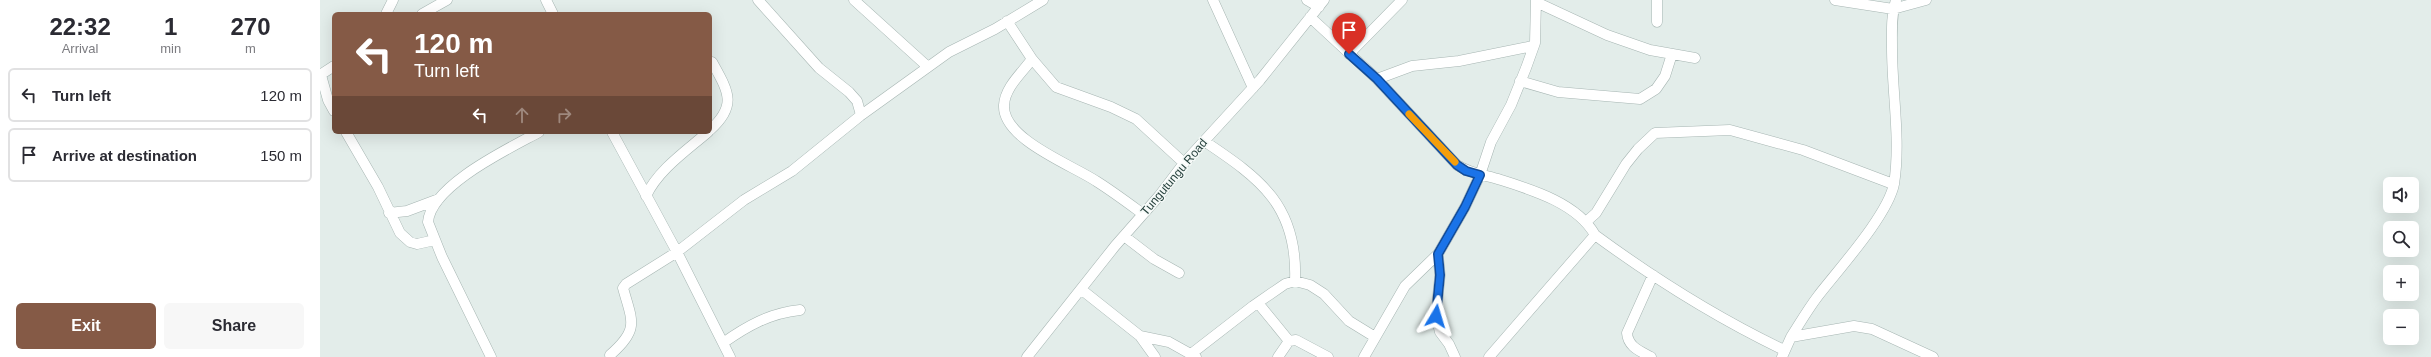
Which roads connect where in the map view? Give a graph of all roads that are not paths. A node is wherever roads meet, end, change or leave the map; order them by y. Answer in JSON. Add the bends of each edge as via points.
{"nodes":[{"id":1,"x":446,"y":0,"type":"edge"},
{"id":2,"x":546,"y":0,"type":"edge"},
{"id":3,"x":758,"y":0,"type":"edge"},
{"id":4,"x":854,"y":0,"type":"edge"},
{"id":5,"x":1043,"y":0,"type":"edge"},
{"id":6,"x":1213,"y":0,"type":"edge"},
{"id":7,"x":1307,"y":0,"type":"edge"},
{"id":8,"x":1402,"y":0,"type":"edge"},
{"id":9,"x":1657,"y":0,"type":"edge"},
{"id":10,"x":1835,"y":0,"type":"edge"},
{"id":11,"x":1926,"y":0,"type":"edge"},
{"id":12,"x":1536,"y":1,"type":"edge"},
{"id":13,"x":1321,"y":3,"type":"edge"},
{"id":14,"x":1894,"y":5,"type":"edge"},
{"id":15,"x":425,"y":12,"type":"edge"},
{"id":16,"x":552,"y":12,"type":"edge"},
{"id":17,"x":1310,"y":18,"type":"junction"},
{"id":18,"x":1007,"y":21,"type":"junction"},
{"id":19,"x":1657,"y":22,"type":"dead end"},
{"id":20,"x":1534,"y":46,"type":"junction"},
{"id":21,"x":1349,"y":54,"type":"junction"},
{"id":22,"x":1672,"y":54,"type":"junction"},
{"id":23,"x":1695,"y":58,"type":"dead end"},
{"id":24,"x":1032,"y":59,"type":"junction"},
{"id":25,"x":712,"y":62,"type":"dead end"},
{"id":26,"x":332,"y":67,"type":"edge"},
{"id":27,"x":928,"y":67,"type":"junction"},
{"id":28,"x":320,"y":75,"type":"edge"},
{"id":29,"x":1377,"y":79,"type":"junction"},
{"id":30,"x":1520,"y":81,"type":"junction"},
{"id":31,"x":1252,"y":88,"type":"junction"},
{"id":32,"x":332,"y":107,"type":"edge"},
{"id":33,"x":861,"y":115,"type":"junction"},
{"id":34,"x":712,"y":128,"type":"edge"},
{"id":35,"x":347,"y":134,"type":"edge"},
{"id":36,"x":535,"y":134,"type":"edge"},
{"id":37,"x":613,"y":134,"type":"edge"},
{"id":38,"x":706,"y":134,"type":"edge"},
{"id":39,"x":1204,"y":141,"type":"junction"},
{"id":40,"x":1184,"y":162,"type":"junction"},
{"id":41,"x":1480,"y":175,"type":"junction"},
{"id":42,"x":1894,"y":184,"type":"junction"},
{"id":43,"x":646,"y":196,"type":"junction"},
{"id":44,"x":441,"y":199,"type":"junction"},
{"id":45,"x":389,"y":213,"type":"junction"},
{"id":46,"x":1143,"y":214,"type":"junction"},
{"id":47,"x":1587,"y":221,"type":"junction"},
{"id":48,"x":1595,"y":235,"type":"junction"},
{"id":49,"x":1124,"y":236,"type":"junction"},
{"id":50,"x":435,"y":240,"type":"junction"},
{"id":51,"x":677,"y":252,"type":"junction"},
{"id":52,"x":1438,"y":254,"type":"junction"},
{"id":53,"x":1179,"y":273,"type":"dead end"},
{"id":54,"x":1653,"y":275,"type":"junction"},
{"id":55,"x":1295,"y":281,"type":"junction"},
{"id":56,"x":1082,"y":290,"type":"junction"},
{"id":57,"x":1258,"y":303,"type":"junction"},
{"id":58,"x":800,"y":310,"type":"dead end"},
{"id":59,"x":1140,"y":336,"type":"junction"},
{"id":60,"x":1375,"y":337,"type":"junction"},
{"id":61,"x":1791,"y":337,"type":"junction"},
{"id":62,"x":1289,"y":341,"type":"junction"},
{"id":63,"x":723,"y":343,"type":"junction"},
{"id":64,"x":1783,"y":354,"type":"edge"},
{"id":65,"x":610,"y":355,"type":"dead end"},
{"id":66,"x":1194,"y":356,"type":"edge"},
{"id":67,"x":491,"y":357,"type":"edge"},
{"id":68,"x":730,"y":357,"type":"edge"},
{"id":69,"x":1028,"y":357,"type":"edge"},
{"id":70,"x":1155,"y":357,"type":"edge"},
{"id":71,"x":1278,"y":357,"type":"edge"},
{"id":72,"x":1328,"y":357,"type":"edge"},
{"id":73,"x":1364,"y":357,"type":"edge"},
{"id":74,"x":1454,"y":357,"type":"edge"},
{"id":75,"x":1489,"y":357,"type":"edge"},
{"id":76,"x":1651,"y":357,"type":"edge"},
{"id":77,"x":1933,"y":357,"type":"edge"}],
"edges":[{"from":1,"to":15,"type":"street"},
{"from":2,"to":16,"type":"street"},
{"from":3,"to":33,"type":"street","via":[[819,68],[853,97],[860,107]]},
{"from":4,"to":27,"type":"street"},
{"from":5,"to":18,"type":"street"},
{"from":6,"to":31,"type":"street"},
{"from":7,"to":13,"type":"street"},
{"from":8,"to":21,"type":"street"},
{"from":9,"to":19,"type":"street"},
{"from":10,"to":14,"type":"street"},
{"from":11,"to":14,"type":"street"},
{"from":12,"to":20,"type":"street"},
{"from":12,"to":22,"type":"street","via":[[1607,35],[1650,50]]},
{"from":13,"to":17,"type":"street","name":"Tungutungu Road"},
{"from":14,"to":42,"type":"street"},
{"from":17,"to":21,"type":"street"},
{"from":17,"to":31,"type":"street","name":"Tungutungu Road"},
{"from":18,"to":24,"type":"street"},
{"from":18,"to":27,"type":"street","via":[[949,52]]},
{"from":20,"to":29,"type":"street","via":[[1459,61],[1412,66]]},
{"from":20,"to":30,"type":"street"},
{"from":21,"to":29,"type":"street"},
{"from":22,"to":23,"type":"street"},
{"from":22,"to":30,"type":"street","via":[[1665,76],[1656,89],[1640,99],[1558,92]]},
{"from":24,"to":40,"type":"street","via":[[1056,87],[1136,119]]},
{"from":24,"to":46,"type":"street","via":[[1006,93],[1004,115],[1011,126],[1042,152],[1096,181]]},
{"from":25,"to":34,"type":"street","via":[[728,94],[729,104],[722,120]]},
{"from":26,"to":28,"type":"street"},
{"from":27,"to":33,"type":"street"},
{"from":28,"to":32,"type":"street"},
{"from":29,"to":41,"type":"street","via":[[1457,165]]},
{"from":30,"to":41,"type":"street","via":[[1511,105],[1491,142]]},
{"from":31,"to":39,"type":"street","name":"Tungutungu Road"},
{"from":33,"to":51,"type":"street","via":[[792,171],[744,200]]},
{"from":35,"to":45,"type":"street","via":[[378,187]]},
{"from":36,"to":44,"type":"street","via":[[479,165]]},
{"from":37,"to":43,"type":"street"},
{"from":38,"to":43,"type":"street","via":[[664,171],[651,185]]},
{"from":39,"to":40,"type":"street","name":"Tungutungu Road"},
{"from":39,"to":55,"type":"street","via":[[1244,168],[1280,208],[1291,230],[1295,250]]},
{"from":40,"to":46,"type":"street","name":"Tungutungu Road"},
{"from":41,"to":47,"type":"street","via":[[1499,179],[1546,197]]},
{"from":41,"to":52,"type":"street"},
{"from":42,"to":47,"type":"street","via":[[1803,150],[1730,130],[1655,133],[1638,149],[1596,213]]},
{"from":42,"to":61,"type":"street","via":[[1887,202],[1855,249],[1816,298]]},
{"from":43,"to":51,"type":"street"},
{"from":44,"to":45,"type":"street","via":[[406,211]]},
{"from":44,"to":50,"type":"street","via":[[429,216],[428,222]]},
{"from":45,"to":50,"type":"street","via":[[400,232],[410,242],[417,244]]},
{"from":46,"to":49,"type":"street","name":"Tungutungu Road"},
{"from":47,"to":48,"type":"street"},
{"from":48,"to":54,"type":"street"},
{"from":48,"to":75,"type":"street"},
{"from":49,"to":53,"type":"street","via":[[1154,259]]},
{"from":49,"to":56,"type":"street","name":"Tungutungu Road"},
{"from":50,"to":67,"type":"street"},
{"from":51,"to":63,"type":"street"},
{"from":51,"to":65,"type":"street","via":[[623,288],[631,312],[631,327],[623,344]]},
{"from":52,"to":60,"type":"street","via":[[1405,286]]},
{"from":52,"to":74,"type":"street","via":[[1440,275],[1436,316],[1440,332]]},
{"from":54,"to":64,"type":"street","via":[[1710,312]]},
{"from":54,"to":76,"type":"street","via":[[1628,333],[1628,340],[1632,345]]},
{"from":55,"to":57,"type":"street","via":[[1285,284]]},
{"from":55,"to":60,"type":"street","via":[[1310,285],[1324,294],[1349,321]]},
{"from":56,"to":59,"type":"street"},
{"from":56,"to":69,"type":"street","name":"Tungutungu Road"},
{"from":57,"to":62,"type":"street","via":[[1281,328]]},
{"from":57,"to":66,"type":"street"},
{"from":58,"to":63,"type":"street","via":[[760,319]]},
{"from":59,"to":66,"type":"street","via":[[1169,342]]},
{"from":59,"to":70,"type":"street"},
{"from":60,"to":73,"type":"street"},
{"from":61,"to":64,"type":"street"},
{"from":61,"to":77,"type":"street","via":[[1854,326],[1872,329]]},
{"from":62,"to":71,"type":"street"},
{"from":62,"to":72,"type":"street","via":[[1296,340]]},
{"from":63,"to":68,"type":"street"}]}
